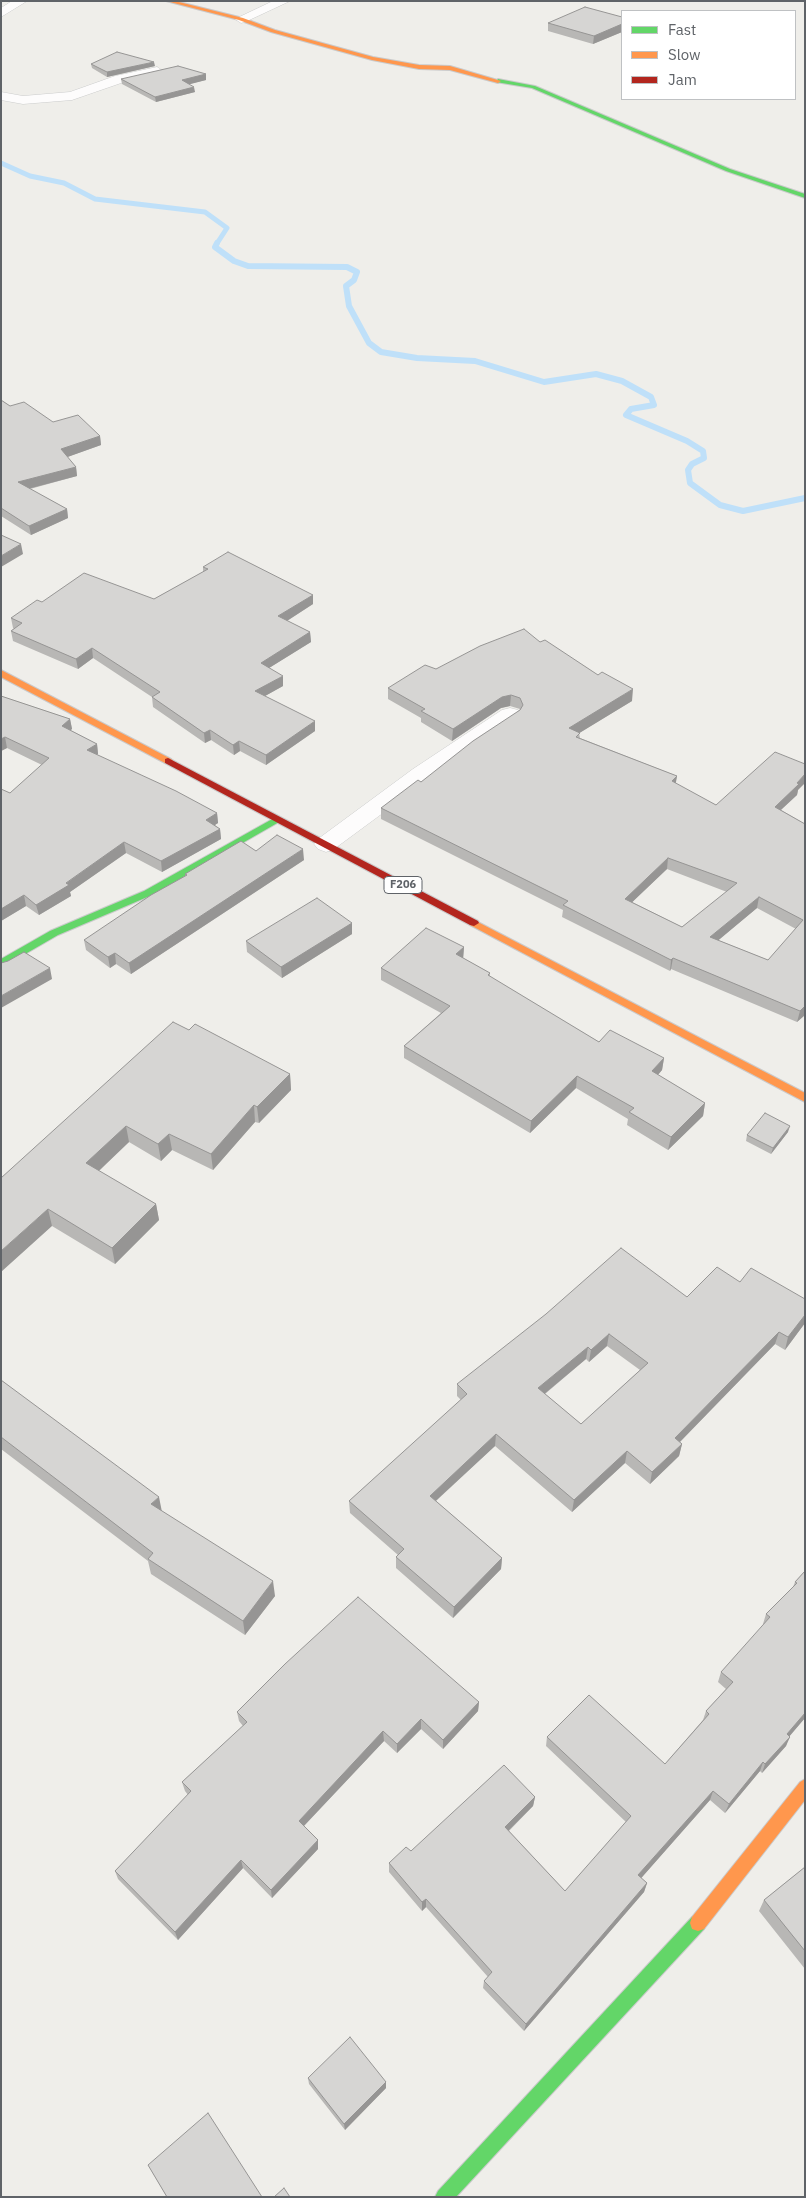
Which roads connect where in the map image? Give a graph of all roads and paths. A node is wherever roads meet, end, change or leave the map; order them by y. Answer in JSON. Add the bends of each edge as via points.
{"nodes":[{"id":1,"x":21,"y":1,"type":"edge"},
{"id":2,"x":168,"y":1,"type":"edge"},
{"id":3,"x":284,"y":1,"type":"edge"},
{"id":4,"x":1,"y":13,"type":"edge"},
{"id":5,"x":241,"y":19,"type":"junction"},
{"id":6,"x":173,"y":68,"type":"edge"},
{"id":7,"x":1,"y":96,"type":"edge"},
{"id":8,"x":805,"y":196,"type":"edge"},
{"id":9,"x":1,"y":673,"type":"edge"},
{"id":10,"x":510,"y":714,"type":"edge"},
{"id":11,"x":276,"y":820,"type":"junction"},
{"id":12,"x":326,"y":844,"type":"junction"},
{"id":13,"x":1,"y":964,"type":"edge"},
{"id":14,"x":805,"y":1098,"type":"edge"},
{"id":15,"x":805,"y":1787,"type":"edge"},
{"id":16,"x":444,"y":2197,"type":"edge"}],
"edges":[{"from":1,"to":4,"type":"street"},
{"from":2,"to":5,"type":"street"},
{"from":3,"to":5,"type":"street"},
{"from":5,"to":8,"type":"street","via":[[372,58],[419,68],[450,68],[491,80],[533,87],[728,170]]},
{"from":6,"to":7,"type":"street","via":[[120,79],[72,96],[22,100]]},
{"from":9,"to":11,"type":"street","number":"F206"},
{"from":10,"to":12,"type":"street"},
{"from":11,"to":12,"type":"street","number":"F206"},
{"from":11,"to":13,"type":"street","via":[[148,893],[54,933]]},
{"from":12,"to":14,"type":"street","number":"F206"},
{"from":15,"to":16,"type":"street","via":[[693,1929]]}]}
